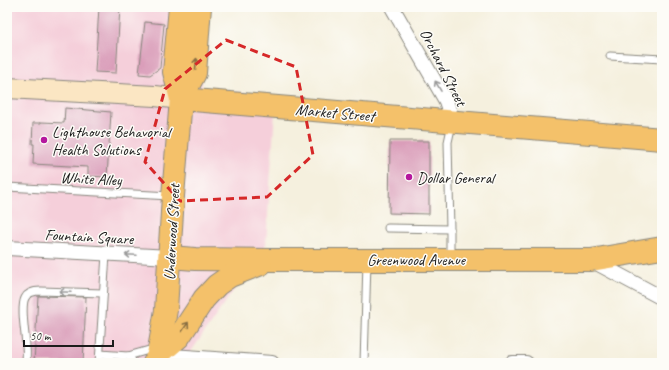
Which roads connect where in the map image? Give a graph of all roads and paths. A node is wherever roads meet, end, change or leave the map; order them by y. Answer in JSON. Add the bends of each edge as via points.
{"nodes":[{"id":1,"x":180,"y":7,"type":"edge"},
{"id":2,"x":200,"y":7,"type":"edge"},
{"id":3,"x":392,"y":7,"type":"edge"},
{"id":4,"x":610,"y":56,"type":"dead end"},
{"id":5,"x":662,"y":59,"type":"edge"},
{"id":6,"x":7,"y":88,"type":"edge"},
{"id":7,"x":180,"y":99,"type":"junction"},
{"id":8,"x":453,"y":122,"type":"junction"},
{"id":9,"x":662,"y":139,"type":"edge"},
{"id":10,"x":7,"y":188,"type":"edge"},
{"id":11,"x":173,"y":196,"type":"junction"},
{"id":12,"x":388,"y":228,"type":"dead end"},
{"id":13,"x":450,"y":229,"type":"junction"},
{"id":14,"x":7,"y":248,"type":"edge"},
{"id":15,"x":662,"y":248,"type":"edge"},
{"id":16,"x":106,"y":254,"type":"junction"},
{"id":17,"x":170,"y":257,"type":"junction"},
{"id":18,"x":368,"y":259,"type":"junction"},
{"id":19,"x":450,"y":259,"type":"junction"},
{"id":20,"x":271,"y":260,"type":"junction"},
{"id":21,"x":591,"y":260,"type":"junction"},
{"id":22,"x":104,"y":293,"type":"junction"},
{"id":23,"x":662,"y":298,"type":"edge"},
{"id":24,"x":100,"y":354,"type":"junction"},
{"id":25,"x":157,"y":355,"type":"edge"},
{"id":26,"x":128,"y":356,"type":"junction"},
{"id":27,"x":26,"y":363,"type":"edge"},
{"id":28,"x":100,"y":363,"type":"edge"},
{"id":29,"x":134,"y":363,"type":"edge"},
{"id":30,"x":272,"y":363,"type":"edge"},
{"id":31,"x":364,"y":363,"type":"edge"},
{"id":32,"x":512,"y":363,"type":"edge"},
{"id":33,"x":526,"y":363,"type":"edge"}],
"edges":[{"from":1,"to":7,"type":"main road","name":"Underwood Street","via":[[174,72]]},
{"from":7,"to":2,"type":"main road","name":"Underwood Street","one_way":true,"via":[[195,73]]},
{"from":8,"to":3,"type":"street","name":"Orchard Street","one_way":true,"via":[[446,101]]},
{"from":4,"to":5,"type":"lane"},
{"from":6,"to":7,"type":"street","name":"Market Street"},
{"from":7,"to":8,"type":"main road","name":"Market Street"},
{"from":7,"to":11,"type":"main road","name":"Underwood Street"},
{"from":8,"to":9,"type":"main road","name":"Market Street"},
{"from":8,"to":13,"type":"lane","via":[[448,142]]},
{"from":10,"to":11,"type":"lane","name":"White Alley"},
{"from":11,"to":17,"type":"main road","name":"Underwood Street"},
{"from":12,"to":13,"type":"lane"},
{"from":13,"to":19,"type":"lane"},
{"from":14,"to":16,"type":"street","name":"Fountain Square"},
{"from":15,"to":21,"type":"main road","name":"Greenwood Avenue"},
{"from":17,"to":16,"type":"street","name":"Fountain Square","one_way":true},
{"from":16,"to":22,"type":"lane"},
{"from":17,"to":20,"type":"main road","name":"Greenwood Avenue"},
{"from":17,"to":25,"type":"main road","name":"Underwood Street","via":[[166,310]]},
{"from":18,"to":19,"type":"main road","name":"Greenwood Avenue"},
{"from":18,"to":20,"type":"main road","name":"Greenwood Avenue"},
{"from":18,"to":31,"type":"lane"},
{"from":19,"to":21,"type":"main road","name":"Greenwood Avenue"},
{"from":25,"to":20,"type":"main road","one_way":true,"via":[[179,337],[204,299],[217,285],[230,276]]},
{"from":21,"to":23,"type":"street"},
{"from":22,"to":24,"type":"lane"},
{"from":22,"to":27,"type":"lane","one_way":true,"via":[[41,291],[28,294],[24,301]]},
{"from":24,"to":26,"type":"lane"},
{"from":24,"to":28,"type":"lane"},
{"from":25,"to":26,"type":"lane"},
{"from":25,"to":30,"type":"street"},
{"from":26,"to":29,"type":"lane"},
{"from":32,"to":33,"type":"street"}]}
